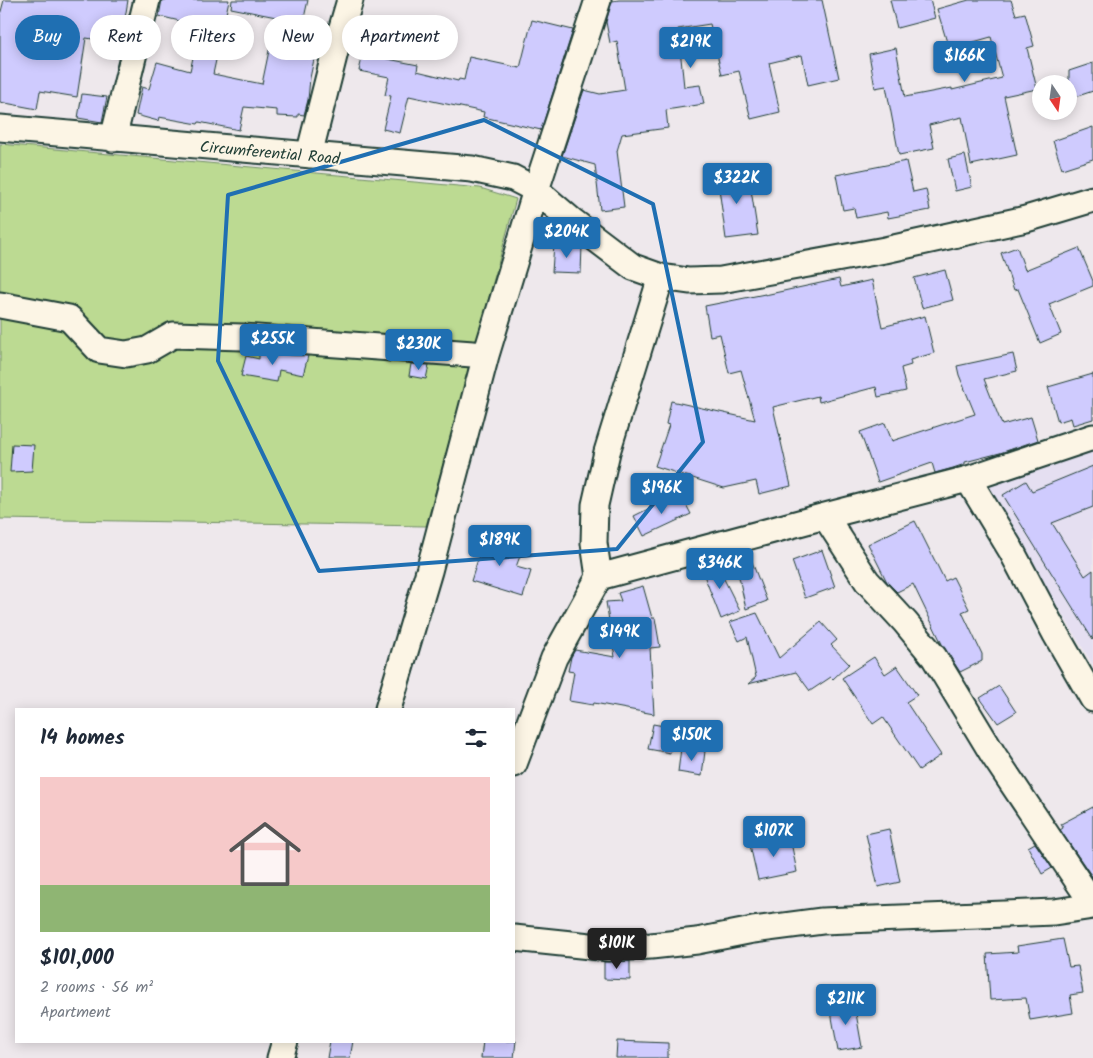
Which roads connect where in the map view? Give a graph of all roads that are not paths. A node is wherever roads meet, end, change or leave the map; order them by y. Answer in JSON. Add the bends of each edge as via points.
{"nodes":[{"id":1,"x":147,"y":0,"type":"edge"},
{"id":2,"x":350,"y":0,"type":"edge"},
{"id":3,"x":598,"y":0,"type":"edge"},
{"id":4,"x":0,"y":128,"type":"edge"},
{"id":5,"x":113,"y":139,"type":"junction"},
{"id":6,"x":309,"y":155,"type":"junction"},
{"id":7,"x":536,"y":190,"type":"junction"},
{"id":8,"x":1093,"y":199,"type":"edge"},
{"id":9,"x":661,"y":277,"type":"junction"},
{"id":10,"x":0,"y":306,"type":"edge"},
{"id":11,"x":486,"y":355,"type":"junction"},
{"id":12,"x":1093,"y":437,"type":"edge"},
{"id":13,"x":968,"y":479,"type":"junction"},
{"id":14,"x":825,"y":516,"type":"junction"},
{"id":15,"x":599,"y":576,"type":"junction"},
{"id":16,"x":1093,"y":699,"type":"edge"},
{"id":17,"x":388,"y":708,"type":"edge"},
{"id":18,"x":515,"y":761,"type":"edge"},
{"id":19,"x":1093,"y":905,"type":"edge"},
{"id":20,"x":515,"y":938,"type":"edge"},
{"id":21,"x":284,"y":1043,"type":"edge"},
{"id":22,"x":280,"y":1058,"type":"edge"}],
"edges":[{"from":1,"to":5,"type":"street"},
{"from":2,"to":6,"type":"street"},
{"from":3,"to":7,"type":"street"},
{"from":4,"to":5,"type":"street","name":"Circumferential Road"},
{"from":5,"to":6,"type":"street","name":"Circumferential Road"},
{"from":6,"to":7,"type":"street","name":"Circumferential Road","via":[[472,169],[513,178]]},
{"from":7,"to":9,"type":"street","name":"Circumferential Road","via":[[632,267]]},
{"from":7,"to":11,"type":"street"},
{"from":8,"to":9,"type":"street","name":"Circumferential Road","via":[[1026,219],[757,274],[721,280],[688,281]]},
{"from":9,"to":15,"type":"street","via":[[607,452],[595,505],[594,543]]},
{"from":10,"to":11,"type":"street","via":[[69,318],[99,350],[126,354],[147,350],[173,335]]},
{"from":11,"to":17,"type":"street","via":[[429,571]]},
{"from":12,"to":13,"type":"street"},
{"from":13,"to":14,"type":"street"},
{"from":13,"to":16,"type":"street"},
{"from":14,"to":15,"type":"street"},
{"from":14,"to":19,"type":"street","via":[[867,581],[934,658],[994,756]]},
{"from":15,"to":18,"type":"street","via":[[554,658]]},
{"from":19,"to":20,"type":"street","via":[[1054,912],[822,921],[697,941],[609,948]]},
{"from":21,"to":22,"type":"street"}]}
